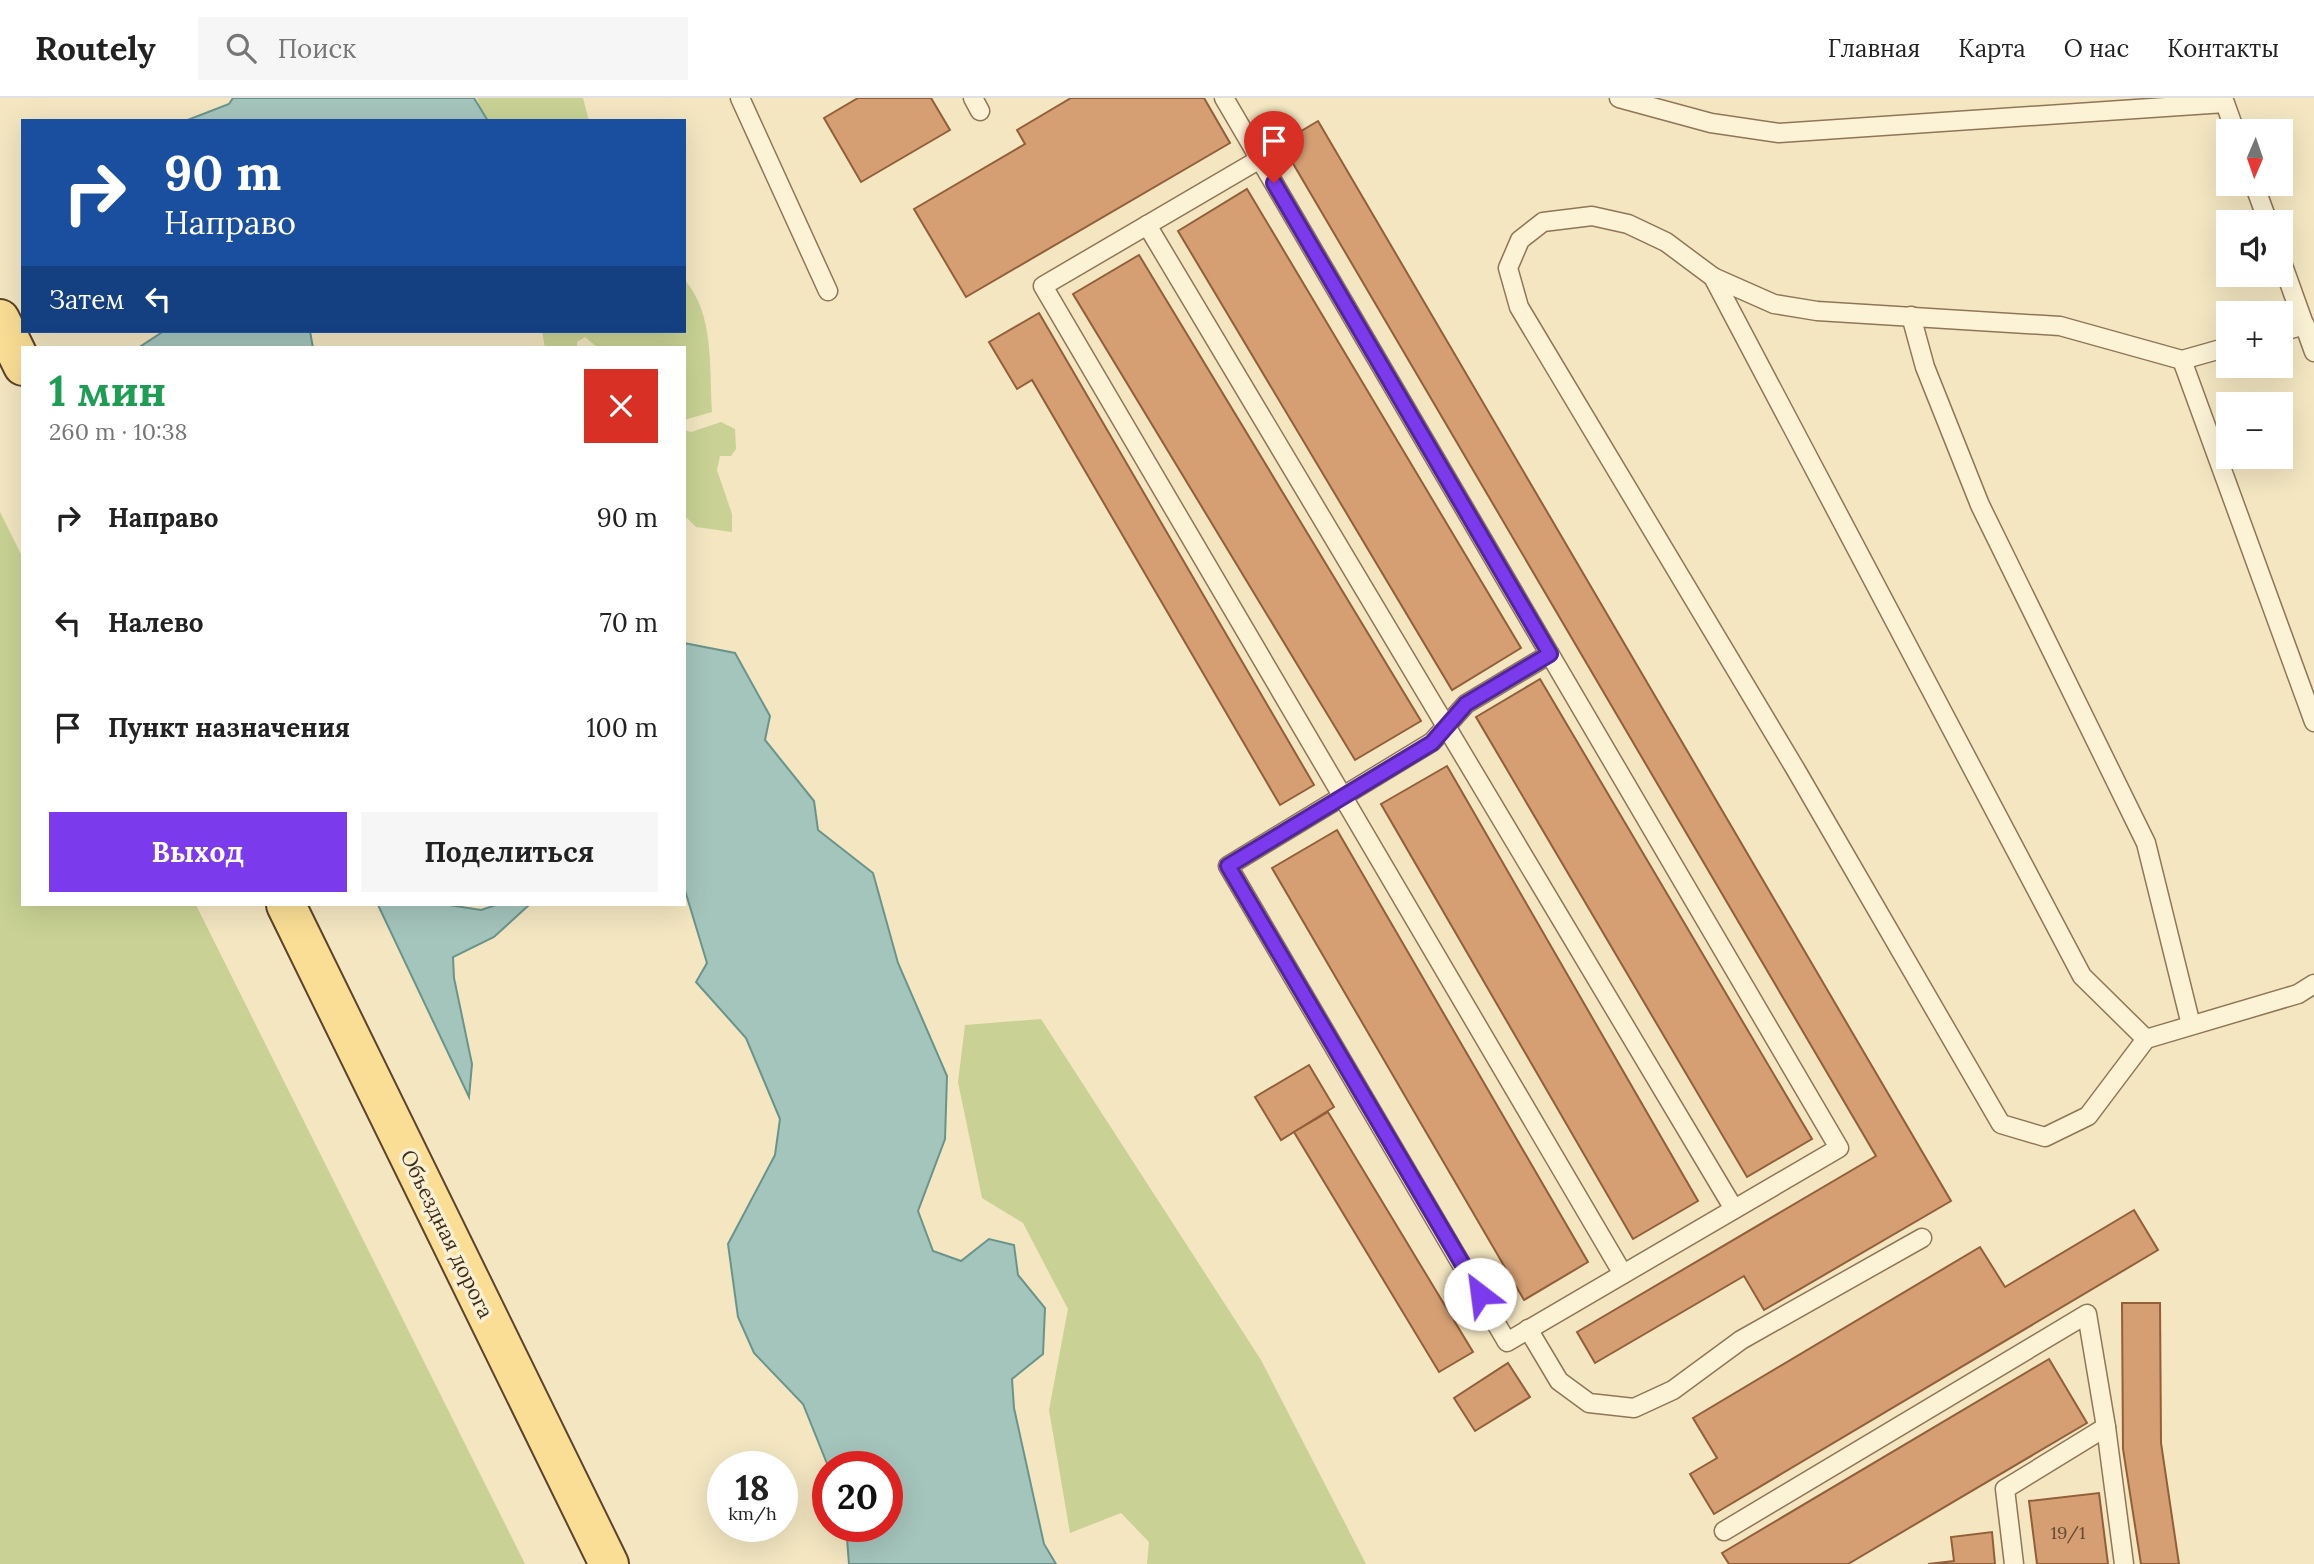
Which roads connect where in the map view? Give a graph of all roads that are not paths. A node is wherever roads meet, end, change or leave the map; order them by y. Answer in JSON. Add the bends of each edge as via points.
{"nodes":[{"id":1,"x":740,"y":98,"type":"edge"},
{"id":2,"x":1224,"y":98,"type":"edge"},
{"id":3,"x":1619,"y":98,"type":"edge"},
{"id":4,"x":2227,"y":101,"type":"edge"},
{"id":5,"x":2058,"y":106,"type":"edge"},
{"id":6,"x":2232,"y":119,"type":"edge"},
{"id":7,"x":1260,"y":159,"type":"junction"},
{"id":8,"x":1147,"y":225,"type":"junction"},
{"id":9,"x":1713,"y":277,"type":"junction"},
{"id":10,"x":2291,"y":287,"type":"edge"},
{"id":11,"x":828,"y":291,"type":"dead end"},
{"id":12,"x":1911,"y":316,"type":"junction"},
{"id":13,"x":0,"y":319,"type":"edge"},
{"id":14,"x":2305,"y":325,"type":"junction"},
{"id":15,"x":2293,"y":328,"type":"edge"},
{"id":16,"x":2216,"y":350,"type":"edge"},
{"id":17,"x":2314,"y":352,"type":"edge"},
{"id":18,"x":2182,"y":360,"type":"junction"},
{"id":19,"x":21,"y":362,"type":"edge"},
{"id":20,"x":1550,"y":654,"type":"junction"},
{"id":21,"x":2314,"y":722,"type":"edge"},
{"id":22,"x":1446,"y":726,"type":"junction"},
{"id":23,"x":1342,"y":797,"type":"junction"},
{"id":24,"x":286,"y":906,"type":"edge"},
{"id":25,"x":2314,"y":984,"type":"edge"},
{"id":26,"x":2191,"y":1025,"type":"junction"},
{"id":27,"x":2146,"y":1038,"type":"junction"},
{"id":28,"x":1734,"y":1209,"type":"junction"},
{"id":29,"x":1922,"y":1238,"type":"dead end"},
{"id":30,"x":1623,"y":1274,"type":"junction"},
{"id":31,"x":1528,"y":1329,"type":"junction"},
{"id":32,"x":2106,"y":1427,"type":"junction"},
{"id":33,"x":1724,"y":1531,"type":"dead end"},
{"id":34,"x":609,"y":1564,"type":"edge"},
{"id":35,"x":2014,"y":1564,"type":"edge"},
{"id":36,"x":2124,"y":1564,"type":"edge"}],
"edges":[{"from":1,"to":11,"type":"lane"},
{"from":2,"to":7,"type":"lane"},
{"from":3,"to":5,"type":"lane","via":[[1711,123],[1779,132]]},
{"from":4,"to":5,"type":"lane"},
{"from":4,"to":6,"type":"lane"},
{"from":7,"to":8,"type":"lane"},
{"from":7,"to":20,"type":"lane"},
{"from":8,"to":22,"type":"lane"},
{"from":8,"to":23,"type":"lane","via":[[1043,286]]},
{"from":9,"to":12,"type":"lane","via":[[1774,304],[1817,312]]},
{"from":9,"to":27,"type":"lane","via":[[2082,976]]},
{"from":9,"to":27,"type":"lane","via":[[1665,242],[1628,224],[1592,216],[1543,222],[1520,240],[1508,268],[1519,307],[1796,769],[2001,1124],[2045,1137],[2088,1116]]},
{"from":10,"to":14,"type":"lane"},
{"from":12,"to":18,"type":"lane","via":[[2060,326]]},
{"from":12,"to":26,"type":"lane","via":[[1925,367],[1980,505],[2146,844]]},
{"from":13,"to":19,"type":"main road"},
{"from":14,"to":15,"type":"lane"},
{"from":14,"to":17,"type":"lane"},
{"from":16,"to":18,"type":"lane"},
{"from":18,"to":21,"type":"lane"},
{"from":20,"to":22,"type":"lane","via":[[1466,704]]},
{"from":20,"to":28,"type":"lane","via":[[1839,1147]]},
{"from":22,"to":23,"type":"lane","via":[[1432,743]]},
{"from":22,"to":28,"type":"lane"},
{"from":23,"to":30,"type":"lane"},
{"from":23,"to":31,"type":"lane","via":[[1228,866],[1507,1342]]},
{"from":24,"to":34,"type":"main road","name":"Объездная дорога"},
{"from":25,"to":26,"type":"lane","via":[[2298,994]]},
{"from":26,"to":27,"type":"lane"},
{"from":28,"to":30,"type":"lane"},
{"from":29,"to":31,"type":"lane","via":[[1741,1340],[1673,1390],[1634,1408],[1589,1403],[1559,1381]]},
{"from":30,"to":31,"type":"lane"},
{"from":32,"to":33,"type":"lane","via":[[2087,1314]]},
{"from":32,"to":35,"type":"lane","via":[[2005,1489]]},
{"from":32,"to":36,"type":"lane"}]}
